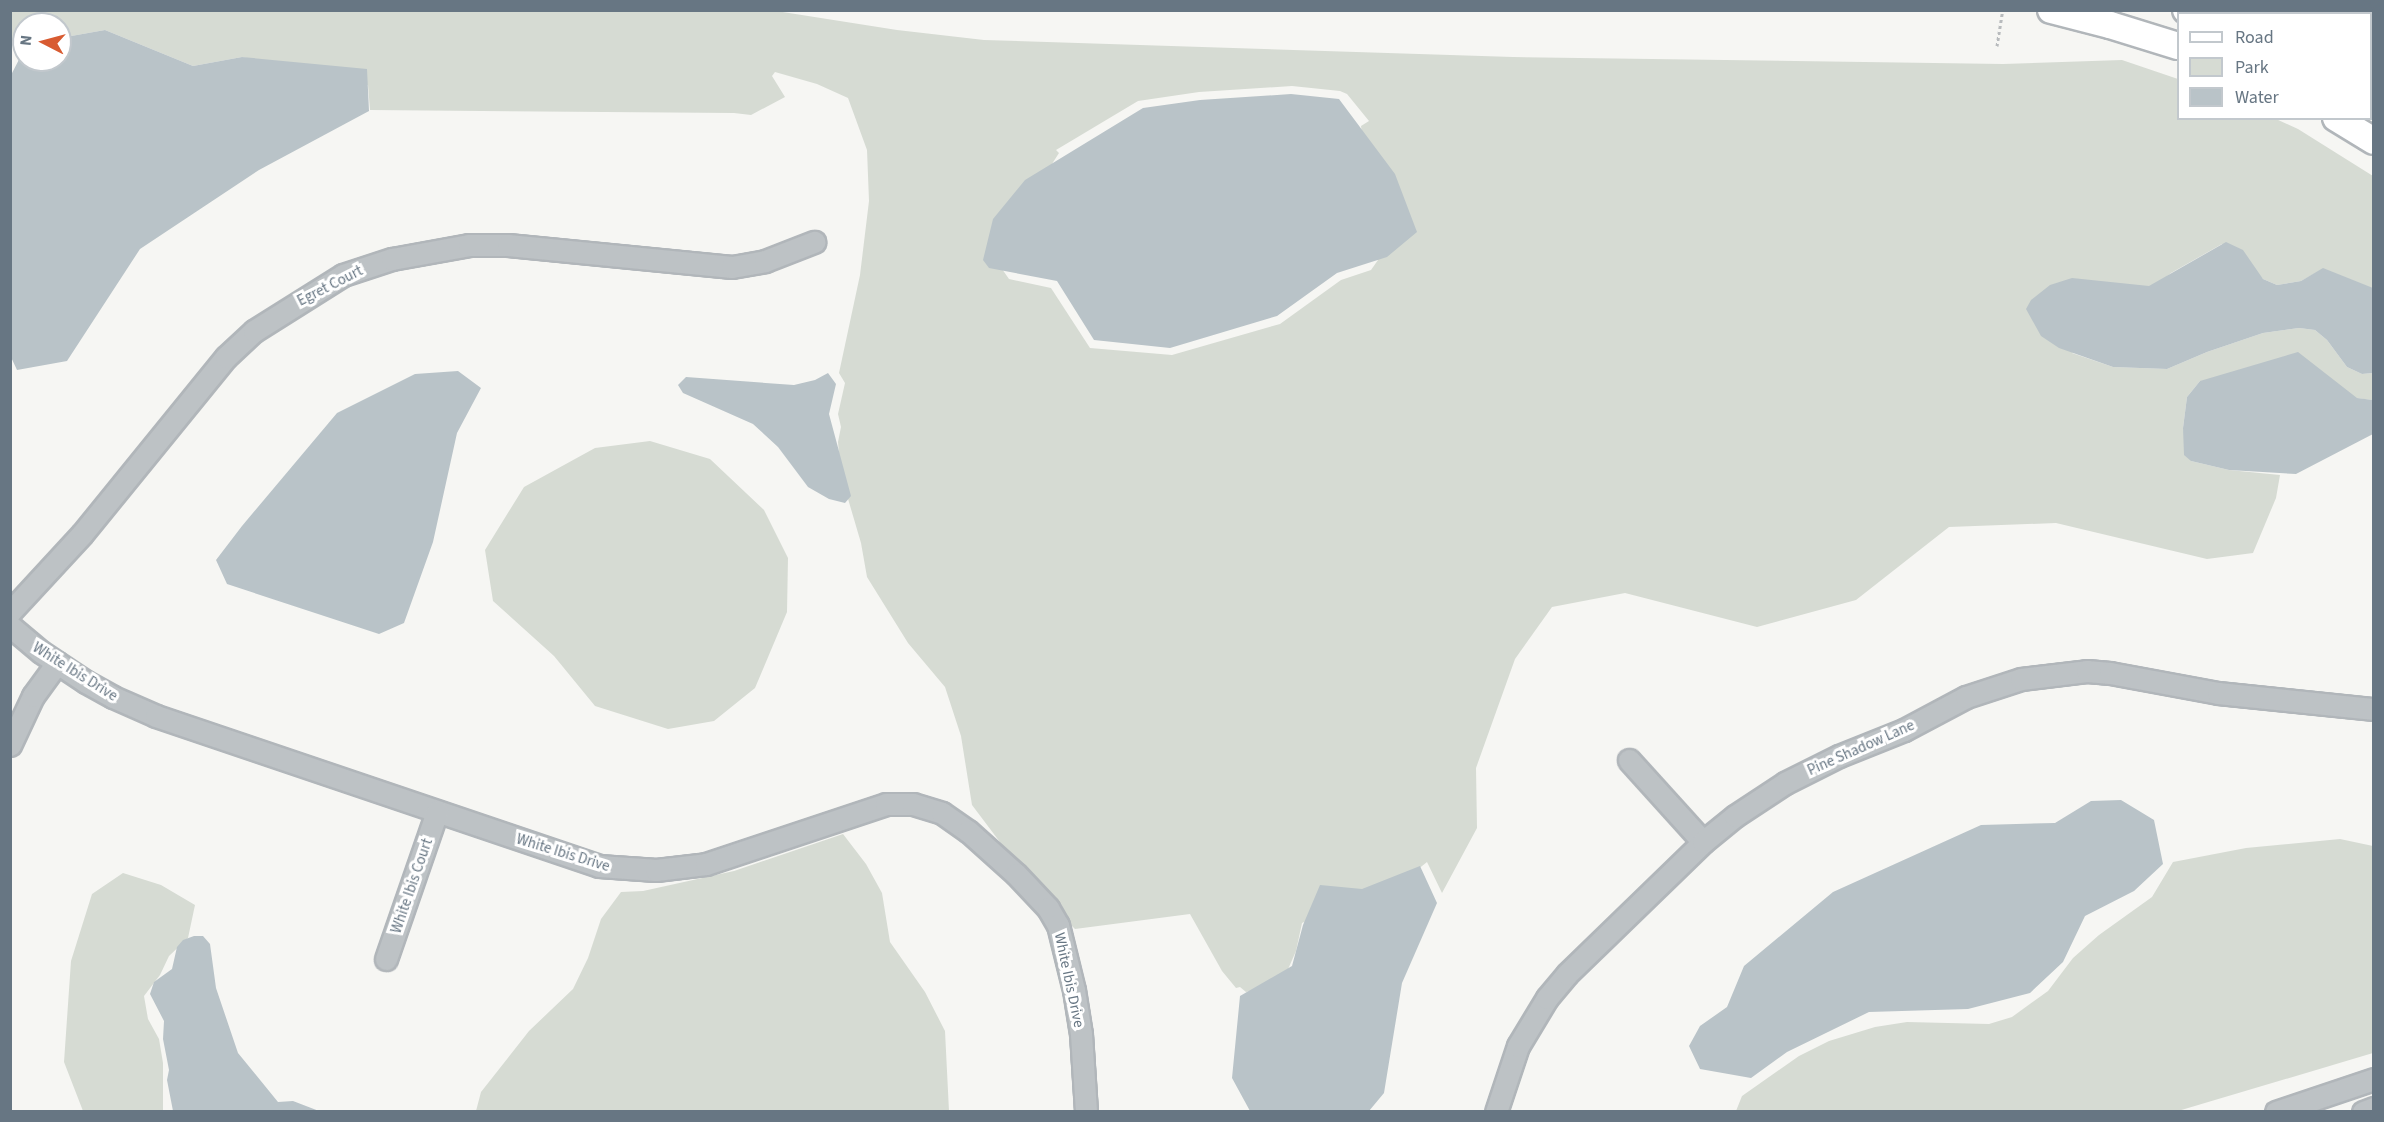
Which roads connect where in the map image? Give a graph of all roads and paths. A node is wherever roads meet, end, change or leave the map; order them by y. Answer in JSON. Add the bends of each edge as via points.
{"nodes":[{"id":1,"x":2003,"y":10,"type":"edge"},
{"id":2,"x":2051,"y":10,"type":"edge"},
{"id":3,"x":1997,"y":46,"type":"dead end"},
{"id":4,"x":2177,"y":46,"type":"edge"},
{"id":5,"x":2339,"y":120,"type":"edge"},
{"id":6,"x":2373,"y":141,"type":"edge"},
{"id":7,"x":814,"y":242,"type":"dead end"},
{"id":8,"x":10,"y":612,"type":"edge"},
{"id":9,"x":10,"y":626,"type":"edge"},
{"id":10,"x":57,"y":663,"type":"junction"},
{"id":11,"x":2373,"y":709,"type":"edge"},
{"id":12,"x":10,"y":746,"type":"edge"},
{"id":13,"x":1629,"y":760,"type":"dead end"},
{"id":14,"x":437,"y":812,"type":"junction"},
{"id":15,"x":1703,"y":842,"type":"junction"},
{"id":16,"x":386,"y":959,"type":"dead end"},
{"id":17,"x":2373,"y":1079,"type":"edge"},
{"id":18,"x":2310,"y":1108,"type":"edge"},
{"id":19,"x":2373,"y":1108,"type":"edge"},
{"id":20,"x":1086,"y":1112,"type":"edge"},
{"id":21,"x":1496,"y":1112,"type":"edge"},
{"id":22,"x":2277,"y":1112,"type":"edge"},
{"id":23,"x":2363,"y":1112,"type":"edge"}],
"edges":[{"from":1,"to":3,"type":"path"},
{"from":2,"to":4,"type":"main road"},
{"from":5,"to":6,"type":"main road"},
{"from":7,"to":8,"type":"street","name":"Egret Court","via":[[765,261],[732,267],[508,245],[469,245],[392,259],[343,275],[254,331],[226,357],[82,534]]},
{"from":9,"to":10,"type":"street","name":"White Ibis Drive"},
{"from":10,"to":12,"type":"street","via":[[26,708]]},
{"from":10,"to":14,"type":"street","name":"White Ibis Drive","via":[[113,697],[156,716]]},
{"from":11,"to":15,"type":"street","name":"Pine Shadow Lane","via":[[2218,693],[2110,673],[2066,672],[2021,679],[1981,690],[1904,730],[1814,767],[1759,799]]},
{"from":13,"to":15,"type":"street"},
{"from":14,"to":16,"type":"street","name":"White Ibis Court"},
{"from":14,"to":20,"type":"street","name":"White Ibis Drive","via":[[588,863],[640,871],[706,864],[886,804],[913,804],[942,813],[1016,874],[1048,908],[1058,925],[1076,1001]]},
{"from":15,"to":21,"type":"street","name":"Pine Shadow Lane","via":[[1547,998],[1518,1046]]},
{"from":17,"to":18,"type":"street"},
{"from":18,"to":22,"type":"street"},
{"from":19,"to":23,"type":"street"}]}
